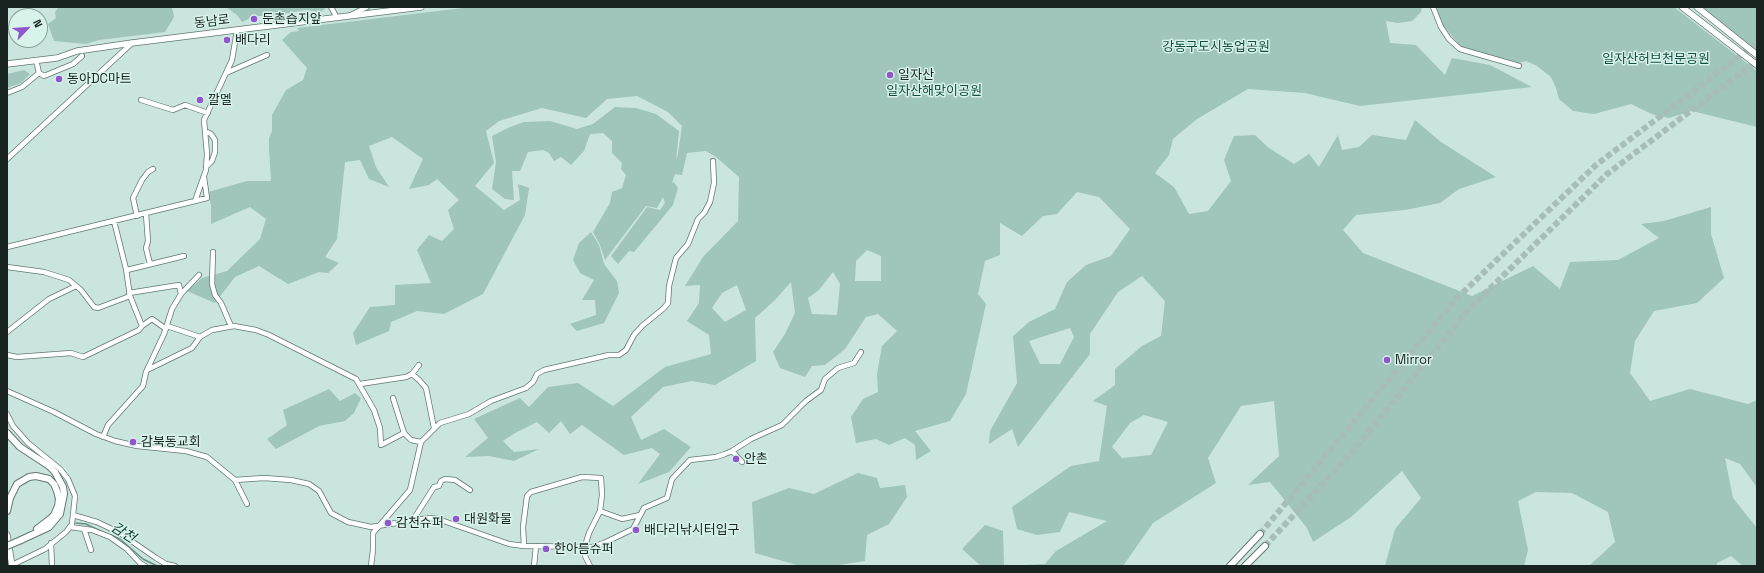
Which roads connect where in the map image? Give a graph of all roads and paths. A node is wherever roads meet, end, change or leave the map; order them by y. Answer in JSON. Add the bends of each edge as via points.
{"nodes":[{"id":1,"x":331,"y":7,"type":"edge"},
{"id":2,"x":367,"y":7,"type":"edge"},
{"id":3,"x":421,"y":7,"type":"edge"},
{"id":4,"x":1433,"y":7,"type":"edge"},
{"id":5,"x":1682,"y":7,"type":"edge"},
{"id":6,"x":1697,"y":7,"type":"edge"},
{"id":7,"x":350,"y":16,"type":"junction"},
{"id":8,"x":337,"y":18,"type":"junction"},
{"id":9,"x":237,"y":30,"type":"junction"},
{"id":10,"x":132,"y":43,"type":"junction"},
{"id":11,"x":268,"y":54,"type":"dead end"},
{"id":12,"x":1757,"y":55,"type":"edge"},
{"id":13,"x":82,"y":56,"type":"dead end"},
{"id":14,"x":36,"y":60,"type":"junction"},
{"id":15,"x":7,"y":64,"type":"edge"},
{"id":16,"x":1757,"y":65,"type":"edge"},
{"id":17,"x":1519,"y":66,"type":"dead end"},
{"id":18,"x":39,"y":73,"type":"junction"},
{"id":19,"x":226,"y":73,"type":"junction"},
{"id":20,"x":7,"y":93,"type":"edge"},
{"id":21,"x":141,"y":100,"type":"dead end"},
{"id":22,"x":208,"y":113,"type":"junction"},
{"id":23,"x":205,"y":131,"type":"junction"},
{"id":24,"x":7,"y":159,"type":"edge"},
{"id":25,"x":713,"y":161,"type":"dead end"},
{"id":26,"x":206,"y":167,"type":"junction"},
{"id":27,"x":153,"y":169,"type":"dead end"},
{"id":28,"x":204,"y":175,"type":"junction"},
{"id":29,"x":195,"y":201,"type":"junction"},
{"id":30,"x":146,"y":214,"type":"junction"},
{"id":31,"x":137,"y":216,"type":"junction"},
{"id":32,"x":114,"y":221,"type":"junction"},
{"id":33,"x":7,"y":247,"type":"edge"},
{"id":34,"x":213,"y":252,"type":"dead end"},
{"id":35,"x":184,"y":256,"type":"dead end"},
{"id":36,"x":150,"y":264,"type":"junction"},
{"id":37,"x":7,"y":267,"type":"edge"},
{"id":38,"x":127,"y":270,"type":"junction"},
{"id":39,"x":199,"y":274,"type":"dead end"},
{"id":40,"x":76,"y":286,"type":"junction"},
{"id":41,"x":181,"y":294,"type":"junction"},
{"id":42,"x":130,"y":295,"type":"junction"},
{"id":43,"x":142,"y":326,"type":"junction"},
{"id":44,"x":231,"y":326,"type":"junction"},
{"id":45,"x":166,"y":327,"type":"junction"},
{"id":46,"x":7,"y":332,"type":"edge"},
{"id":47,"x":200,"y":337,"type":"junction"},
{"id":48,"x":862,"y":352,"type":"dead end"},
{"id":49,"x":7,"y":356,"type":"edge"},
{"id":50,"x":419,"y":365,"type":"dead end"},
{"id":51,"x":147,"y":370,"type":"junction"},
{"id":52,"x":412,"y":374,"type":"junction"},
{"id":53,"x":360,"y":384,"type":"junction"},
{"id":54,"x":7,"y":391,"type":"edge"},
{"id":55,"x":393,"y":398,"type":"dead end"},
{"id":56,"x":7,"y":414,"type":"edge"},
{"id":57,"x":434,"y":428,"type":"junction"},
{"id":58,"x":7,"y":433,"type":"edge"},
{"id":59,"x":404,"y":433,"type":"junction"},
{"id":60,"x":103,"y":437,"type":"junction"},
{"id":61,"x":421,"y":442,"type":"junction"},
{"id":62,"x":732,"y":451,"type":"junction"},
{"id":63,"x":742,"y":462,"type":"dead end"},
{"id":64,"x":235,"y":480,"type":"junction"},
{"id":65,"x":470,"y":490,"type":"dead end"},
{"id":66,"x":247,"y":504,"type":"dead end"},
{"id":67,"x":7,"y":511,"type":"edge"},
{"id":68,"x":600,"y":512,"type":"junction"},
{"id":69,"x":73,"y":515,"type":"junction"},
{"id":70,"x":640,"y":516,"type":"junction"},
{"id":71,"x":413,"y":520,"type":"junction"},
{"id":72,"x":378,"y":526,"type":"junction"},
{"id":73,"x":70,"y":527,"type":"junction"},
{"id":74,"x":84,"y":529,"type":"junction"},
{"id":75,"x":1260,"y":534,"type":"tunnel mouth"},
{"id":76,"x":7,"y":535,"type":"edge"},
{"id":77,"x":20,"y":538,"type":"junction"},
{"id":78,"x":7,"y":542,"type":"edge"},
{"id":79,"x":51,"y":543,"type":"junction"},
{"id":80,"x":7,"y":546,"type":"edge"},
{"id":81,"x":524,"y":546,"type":"junction"},
{"id":82,"x":536,"y":546,"type":"junction"},
{"id":83,"x":586,"y":546,"type":"junction"},
{"id":84,"x":91,"y":550,"type":"dead end"},
{"id":85,"x":1236,"y":559,"type":"junction"},
{"id":86,"x":142,"y":565,"type":"edge"},
{"id":87,"x":12,"y":566,"type":"edge"},
{"id":88,"x":52,"y":566,"type":"edge"},
{"id":89,"x":175,"y":566,"type":"edge"},
{"id":90,"x":371,"y":566,"type":"edge"},
{"id":91,"x":534,"y":566,"type":"edge"},
{"id":92,"x":590,"y":566,"type":"edge"},
{"id":93,"x":1225,"y":566,"type":"edge"},
{"id":94,"x":1230,"y":566,"type":"edge"},
{"id":95,"x":1246,"y":566,"type":"edge"},
{"id":96,"x":1252,"y":566,"type":"edge"}],
"edges":[{"from":1,"to":8,"type":"street"},
{"from":2,"to":7,"type":"street"},
{"from":3,"to":7,"type":"main road","name":"동남로"},
{"from":4,"to":17,"type":"street","via":[[1441,27],[1460,49]]},
{"from":5,"to":16,"type":"main road"},
{"from":6,"to":12,"type":"main road"},
{"from":7,"to":8,"type":"main road","name":"동남로"},
{"from":8,"to":9,"type":"main road","name":"동남로"},
{"from":9,"to":10,"type":"main road","name":"동남로"},
{"from":9,"to":19,"type":"street","via":[[232,60]]},
{"from":10,"to":14,"type":"main road","name":"동남로"},
{"from":10,"to":24,"type":"street"},
{"from":11,"to":19,"type":"street"},
{"from":13,"to":18,"type":"street","via":[[73,64],[44,76]]},
{"from":14,"to":15,"type":"main road","name":"동남로"},
{"from":14,"to":18,"type":"street"},
{"from":18,"to":20,"type":"street","via":[[22,87]]},
{"from":19,"to":22,"type":"street"},
{"from":21,"to":22,"type":"street","via":[[173,110],[185,105]]},
{"from":22,"to":23,"type":"street","via":[[204,120]]},
{"from":23,"to":26,"type":"street"},
{"from":23,"to":26,"type":"street","via":[[215,140],[215,152],[212,161]]},
{"from":25,"to":57,"type":"street","via":[[714,183],[710,202],[698,219],[688,244],[676,258],[668,303],[642,326],[626,350],[619,355],[544,370],[537,374],[526,388],[491,401],[469,414],[440,423]]},
{"from":26,"to":28,"type":"street"},
{"from":27,"to":31,"type":"street","via":[[142,180],[133,198]]},
{"from":28,"to":29,"type":"street"},
{"from":28,"to":29,"type":"street","via":[[206,198]]},
{"from":29,"to":30,"type":"street"},
{"from":30,"to":31,"type":"street"},
{"from":30,"to":36,"type":"street","via":[[146,248]]},
{"from":31,"to":32,"type":"street"},
{"from":32,"to":33,"type":"street"},
{"from":32,"to":38,"type":"street"},
{"from":34,"to":44,"type":"street","via":[[212,284]]},
{"from":35,"to":36,"type":"street"},
{"from":36,"to":38,"type":"street"},
{"from":37,"to":40,"type":"street","via":[[44,272],[69,280]]},
{"from":38,"to":42,"type":"street"},
{"from":39,"to":41,"type":"street"},
{"from":40,"to":42,"type":"street","via":[[94,307],[98,308]]},
{"from":40,"to":46,"type":"street","via":[[49,299]]},
{"from":41,"to":42,"type":"street","via":[[179,285]]},
{"from":41,"to":45,"type":"street"},
{"from":42,"to":43,"type":"street"},
{"from":43,"to":45,"type":"street","via":[[152,319]]},
{"from":43,"to":49,"type":"street","via":[[139,330],[83,357],[71,354]]},
{"from":44,"to":47,"type":"street","via":[[212,330]]},
{"from":44,"to":53,"type":"street","via":[[270,335],[356,379]]},
{"from":45,"to":47,"type":"street"},
{"from":45,"to":51,"type":"street"},
{"from":47,"to":51,"type":"street","via":[[192,348]]},
{"from":48,"to":62,"type":"street","via":[[854,363],[838,368],[825,379],[821,390],[782,425]]},
{"from":50,"to":52,"type":"street"},
{"from":51,"to":60,"type":"street","via":[[143,386],[108,425]]},
{"from":52,"to":53,"type":"street"},
{"from":52,"to":57,"type":"street","via":[[426,388]]},
{"from":53,"to":59,"type":"street","via":[[374,410],[380,428],[381,445]]},
{"from":54,"to":60,"type":"street"},
{"from":55,"to":59,"type":"street"},
{"from":56,"to":69,"type":"street","via":[[13,426],[28,443],[60,469],[68,479],[75,496]]},
{"from":57,"to":61,"type":"street"},
{"from":58,"to":77,"type":"highway","via":[[55,472],[64,494],[60,514],[49,527]]},
{"from":59,"to":61,"type":"street","via":[[411,440]]},
{"from":60,"to":64,"type":"street","via":[[207,457]]},
{"from":61,"to":72,"type":"street","via":[[410,490]]},
{"from":62,"to":63,"type":"street"},
{"from":62,"to":70,"type":"street","via":[[716,457],[690,460],[672,479],[667,498],[644,508]]},
{"from":64,"to":66,"type":"street"},
{"from":64,"to":72,"type":"street","via":[[264,478],[309,484],[319,491],[331,513],[348,522]]},
{"from":65,"to":71,"type":"street","via":[[455,480],[441,481],[440,486],[434,487]]},
{"from":67,"to":77,"type":"highway","via":[[13,490],[24,480],[36,476],[49,479],[54,484],[59,499],[54,514],[45,524]]},
{"from":68,"to":70,"type":"street","via":[[622,519]]},
{"from":68,"to":81,"type":"street","via":[[601,478],[582,477],[531,492],[526,502]]},
{"from":68,"to":83,"type":"street","via":[[589,533]]},
{"from":69,"to":73,"type":"street"},
{"from":69,"to":89,"type":"street","via":[[120,532],[156,558]]},
{"from":70,"to":83,"type":"street","via":[[636,526],[629,532],[598,545]]},
{"from":71,"to":72,"type":"street"},
{"from":71,"to":81,"type":"street","via":[[438,519],[492,539]]},
{"from":72,"to":90,"type":"street","via":[[372,533],[374,550]]},
{"from":73,"to":74,"type":"street"},
{"from":73,"to":79,"type":"street"},
{"from":74,"to":84,"type":"street"},
{"from":74,"to":86,"type":"street","via":[[110,537],[127,549]]},
{"from":75,"to":85,"type":"highway"},
{"from":76,"to":87,"type":"main road"},
{"from":77,"to":78,"type":"highway"},
{"from":77,"to":80,"type":"highway","bridge":true},
{"from":79,"to":87,"type":"street","via":[[45,549]]},
{"from":79,"to":88,"type":"street"},
{"from":81,"to":82,"type":"street"},
{"from":82,"to":83,"type":"street"},
{"from":82,"to":91,"type":"street"},
{"from":83,"to":92,"type":"street"},
{"from":85,"to":93,"type":"highway"},
{"from":85,"to":94,"type":"highway"},
{"from":95,"to":96,"type":"highway","via":[[1265,546]]}]}
